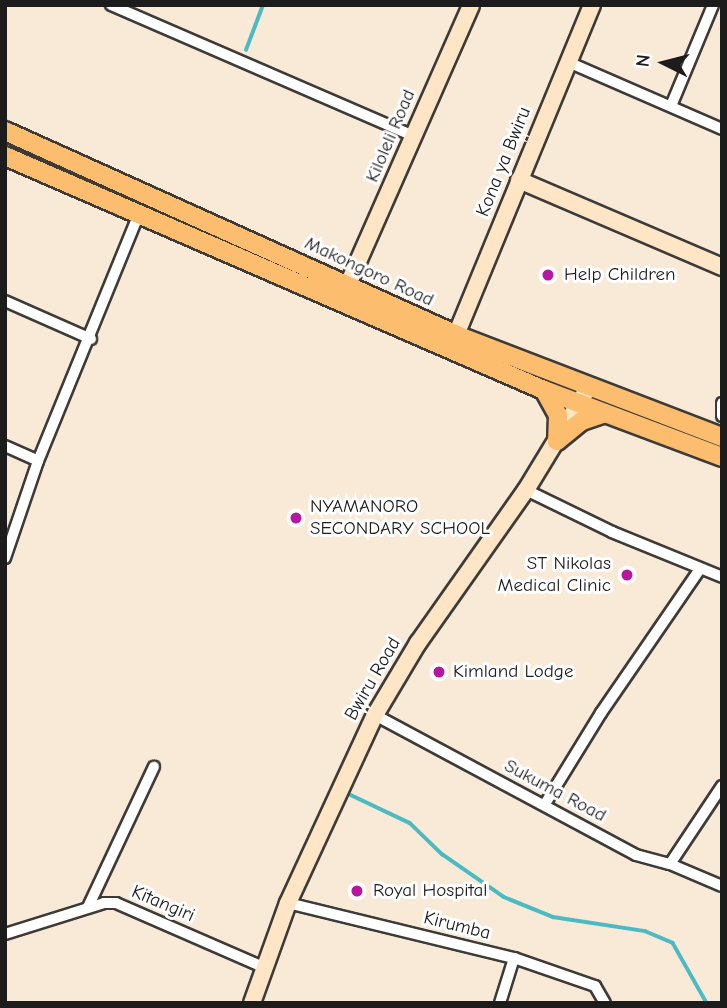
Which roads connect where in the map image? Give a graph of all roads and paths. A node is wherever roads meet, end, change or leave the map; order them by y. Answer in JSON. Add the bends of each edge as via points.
{"nodes":[{"id":1,"x":111,"y":5,"type":"edge"},
{"id":2,"x":471,"y":5,"type":"edge"},
{"id":3,"x":592,"y":5,"type":"edge"},
{"id":4,"x":713,"y":5,"type":"edge"},
{"id":5,"x":568,"y":62,"type":"junction"},
{"id":6,"x":671,"y":106,"type":"junction"},
{"id":7,"x":722,"y":129,"type":"edge"},
{"id":8,"x":5,"y":131,"type":"edge"},
{"id":9,"x":414,"y":136,"type":"junction"},
{"id":10,"x":5,"y":156,"type":"edge"},
{"id":11,"x":519,"y":180,"type":"junction"},
{"id":12,"x":138,"y":216,"type":"junction"},
{"id":13,"x":722,"y":267,"type":"edge"},
{"id":14,"x":349,"y":284,"type":"junction"},
{"id":15,"x":5,"y":301,"type":"edge"},
{"id":16,"x":339,"y":302,"type":"junction"},
{"id":17,"x":456,"y":335,"type":"junction"},
{"id":18,"x":91,"y":339,"type":"junction"},
{"id":19,"x":544,"y":390,"type":"junction"},
{"id":20,"x":584,"y":395,"type":"junction"},
{"id":21,"x":722,"y":403,"type":"edge"},
{"id":22,"x":605,"y":412,"type":"junction"},
{"id":23,"x":722,"y":416,"type":"edge"},
{"id":24,"x":722,"y":437,"type":"edge"},
{"id":25,"x":557,"y":441,"type":"junction"},
{"id":26,"x":5,"y":446,"type":"edge"},
{"id":27,"x":722,"y":457,"type":"edge"},
{"id":28,"x":38,"y":461,"type":"junction"},
{"id":29,"x":526,"y":490,"type":"junction"},
{"id":30,"x":5,"y":558,"type":"edge"},
{"id":31,"x":700,"y":569,"type":"junction"},
{"id":32,"x":722,"y":577,"type":"edge"},
{"id":33,"x":375,"y":715,"type":"junction"},
{"id":34,"x":155,"y":766,"type":"dead end"},
{"id":35,"x":722,"y":786,"type":"edge"},
{"id":36,"x":545,"y":804,"type":"junction"},
{"id":37,"x":670,"y":864,"type":"junction"},
{"id":38,"x":722,"y":886,"type":"edge"},
{"id":39,"x":288,"y":903,"type":"junction"},
{"id":40,"x":88,"y":907,"type":"junction"},
{"id":41,"x":5,"y":934,"type":"edge"},
{"id":42,"x":514,"y":958,"type":"junction"},
{"id":43,"x":263,"y":967,"type":"junction"},
{"id":44,"x":252,"y":1003,"type":"edge"},
{"id":45,"x":500,"y":1003,"type":"edge"},
{"id":46,"x":605,"y":1003,"type":"edge"}],
"edges":[{"from":1,"to":9,"type":"street"},
{"from":2,"to":9,"type":"main road","name":"Kiloleli Road"},
{"from":3,"to":5,"type":"main road","name":"Kona ya Bwiru"},
{"from":4,"to":6,"type":"street"},
{"from":5,"to":6,"type":"street"},
{"from":5,"to":11,"type":"main road","name":"Kona ya Bwiru"},
{"from":6,"to":7,"type":"street"},
{"from":8,"to":14,"type":"main road","name":"Makongoro Road"},
{"from":9,"to":14,"type":"main road","name":"Kiloleli Road"},
{"from":10,"to":12,"type":"main road","name":"Makongoro Road"},
{"from":11,"to":13,"type":"main road"},
{"from":11,"to":17,"type":"main road","name":"Kona ya Bwiru"},
{"from":12,"to":16,"type":"main road","name":"Makongoro Road"},
{"from":12,"to":18,"type":"street"},
{"from":14,"to":16,"type":"main road","name":"Kiloleli Road"},
{"from":14,"to":17,"type":"main road","name":"Makongoro Road"},
{"from":15,"to":18,"type":"street"},
{"from":16,"to":19,"type":"main road","name":"Makongoro Road"},
{"from":17,"to":20,"type":"main road","name":"Makongoro Road"},
{"from":18,"to":28,"type":"street"},
{"from":19,"to":20,"type":"main road","name":"Makongoro Road"},
{"from":19,"to":25,"type":"main road","via":[[558,415]]},
{"from":20,"to":22,"type":"main road","name":"Makongoro Road"},
{"from":20,"to":24,"type":"main road","name":"Makongoro Road"},
{"from":20,"to":25,"type":"main road","name":"Bwiru Road"},
{"from":21,"to":23,"type":"street"},
{"from":22,"to":25,"type":"main road","via":[[582,421]]},
{"from":22,"to":27,"type":"main road","name":"Makongoro Road"},
{"from":25,"to":29,"type":"main road","name":"Bwiru Road"},
{"from":26,"to":28,"type":"street"},
{"from":28,"to":30,"type":"street"},
{"from":29,"to":31,"type":"street"},
{"from":29,"to":33,"type":"main road","name":"Bwiru Road","via":[[418,643]]},
{"from":31,"to":32,"type":"street"},
{"from":31,"to":36,"type":"street"},
{"from":33,"to":36,"type":"street","name":"Sukuma Road"},
{"from":33,"to":39,"type":"main road","name":"Bwiru Road"},
{"from":34,"to":40,"type":"street"},
{"from":35,"to":37,"type":"street"},
{"from":36,"to":37,"type":"street","name":"Sukuma Road","via":[[649,861]]},
{"from":37,"to":38,"type":"street","name":"Sukuma Road"},
{"from":39,"to":42,"type":"street","name":"Kirumba"},
{"from":39,"to":43,"type":"main road","name":"Bwiru Road"},
{"from":40,"to":41,"type":"street","name":"Kitangiri"},
{"from":40,"to":43,"type":"street","name":"Kitangiri","via":[[104,903],[130,907]]},
{"from":42,"to":45,"type":"street"},
{"from":42,"to":46,"type":"street","name":"Kirumba","via":[[595,986]]},
{"from":43,"to":44,"type":"main road","name":"Bwiru Road"}]}
